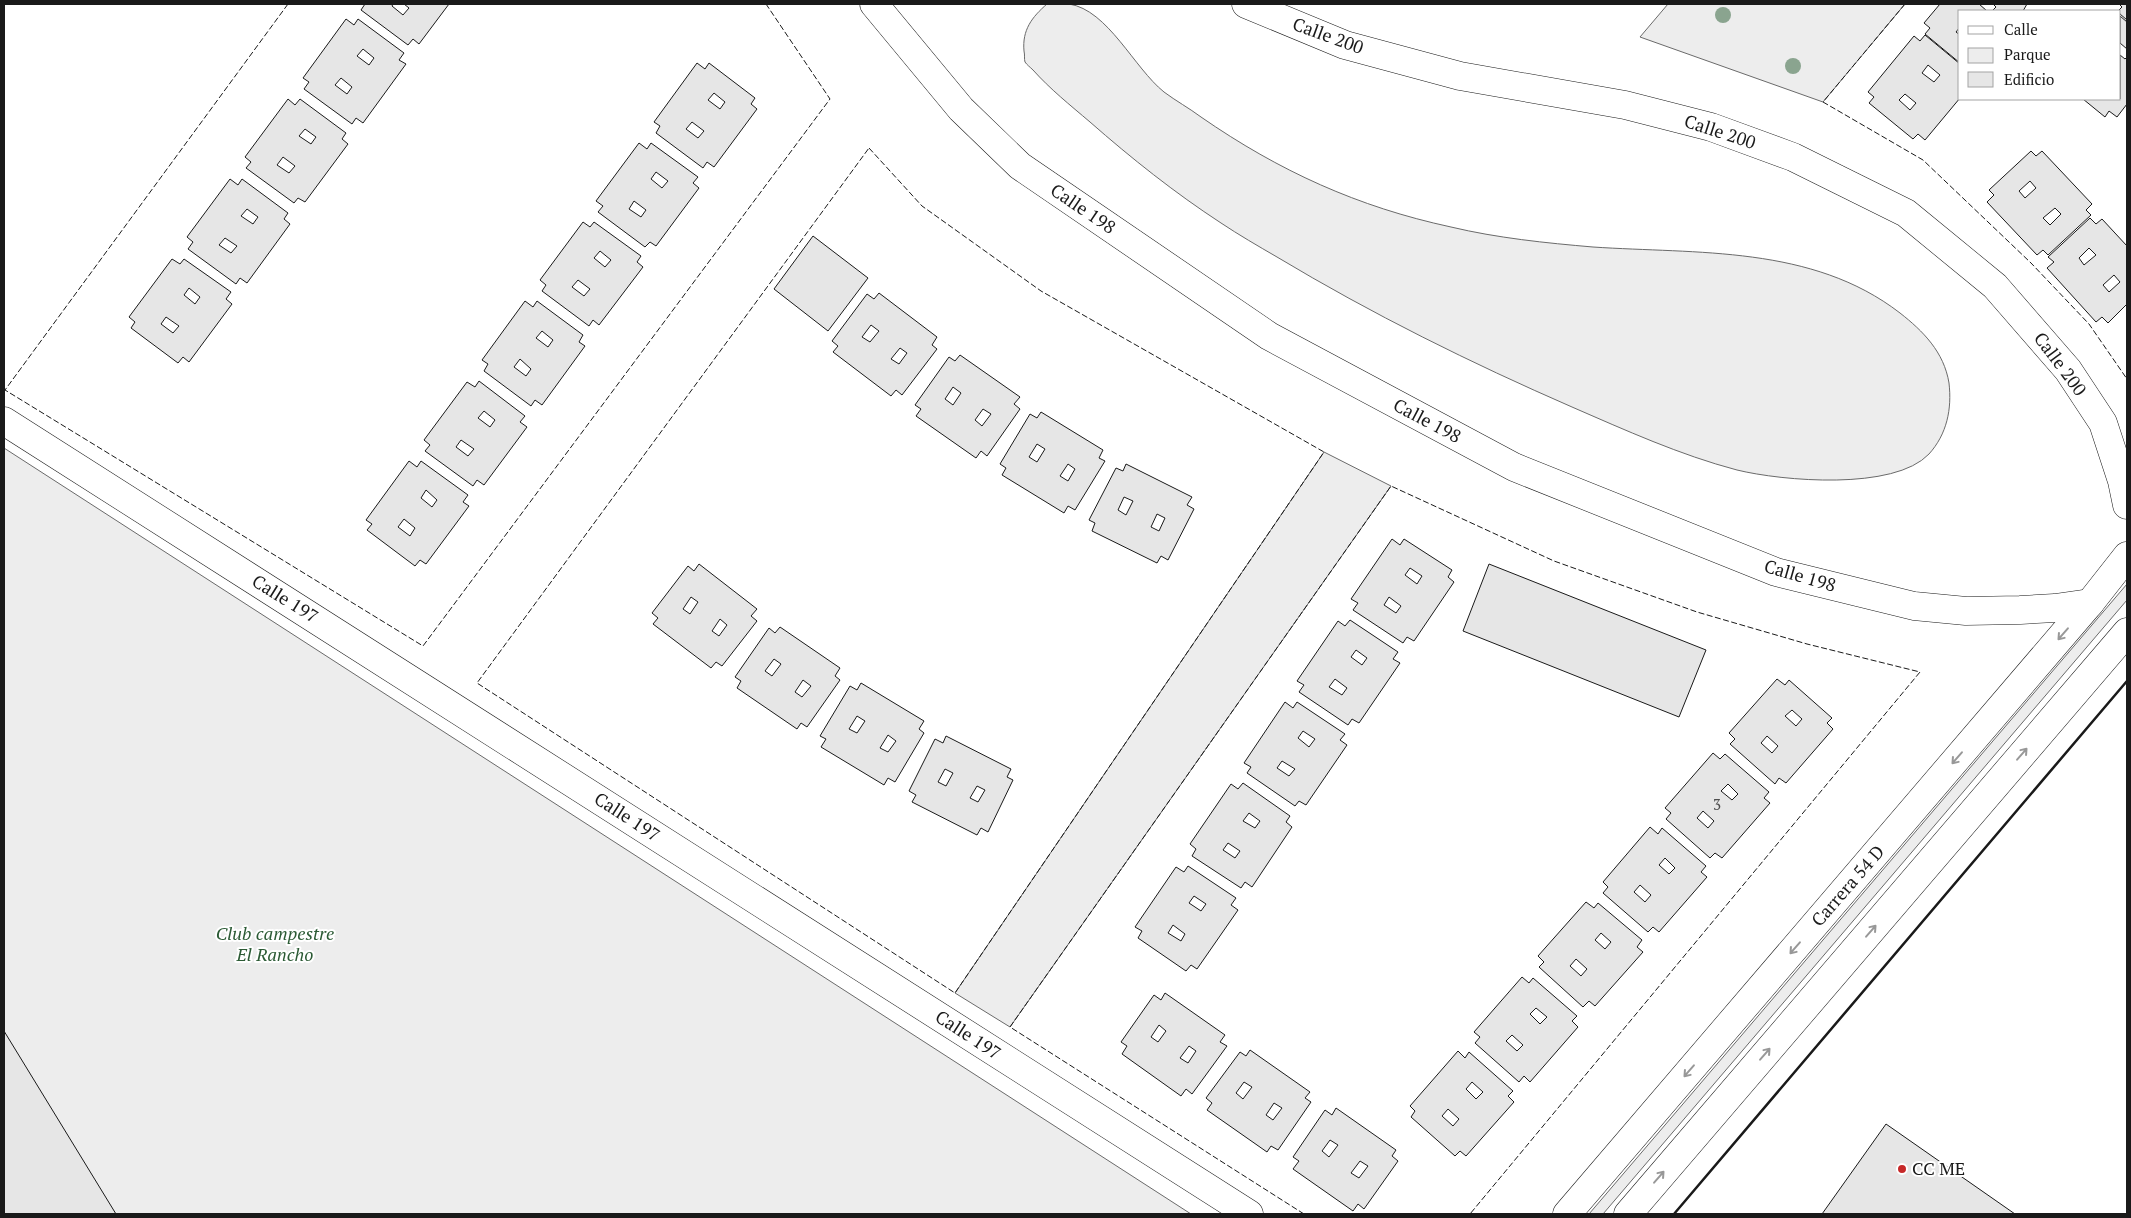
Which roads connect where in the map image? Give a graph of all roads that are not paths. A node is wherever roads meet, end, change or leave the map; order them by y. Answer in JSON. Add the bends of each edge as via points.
{"nodes":[{"id":1,"x":874,"y":4,"type":"edge"},
{"id":2,"x":1246,"y":4,"type":"edge"},
{"id":3,"x":4,"y":421,"type":"edge"},
{"id":4,"x":2103,"y":423,"type":"junction"},
{"id":5,"x":2127,"y":442,"type":"edge"},
{"id":6,"x":2127,"y":506,"type":"edge"},
{"id":7,"x":2127,"y":546,"type":"edge"},
{"id":8,"x":2127,"y":557,"type":"edge"},
{"id":9,"x":2090,"y":603,"type":"junction"},
{"id":10,"x":2127,"y":632,"type":"edge"},
{"id":11,"x":1249,"y":1214,"type":"edge"},
{"id":12,"x":1566,"y":1214,"type":"edge"},
{"id":13,"x":1628,"y":1214,"type":"edge"}],
"edges":[{"from":1,"to":9,"type":"street","name":"Calle 198","via":[[961,109],[1020,166],[1269,336],[1514,467],[1776,572],[1914,606],[1966,611],[2055,608]]},
{"from":2,"to":4,"type":"street","name":"Calle 200","via":[[1345,45],[1460,76],[1626,105],[1711,127],[1793,156],[1906,213],[1996,286],[2068,370]]},
{"from":3,"to":11,"type":"street","name":"Calle 197"},
{"from":4,"to":5,"type":"street","name":"Calle 200"},
{"from":4,"to":6,"type":"street","name":"Calle 200"},
{"from":7,"to":8,"type":"street"},
{"from":8,"to":9,"type":"street","name":"Carrera 54 D"},
{"from":9,"to":12,"type":"street","name":"Carrera 54 D","one_way":true},
{"from":13,"to":10,"type":"street","one_way":true}]}
